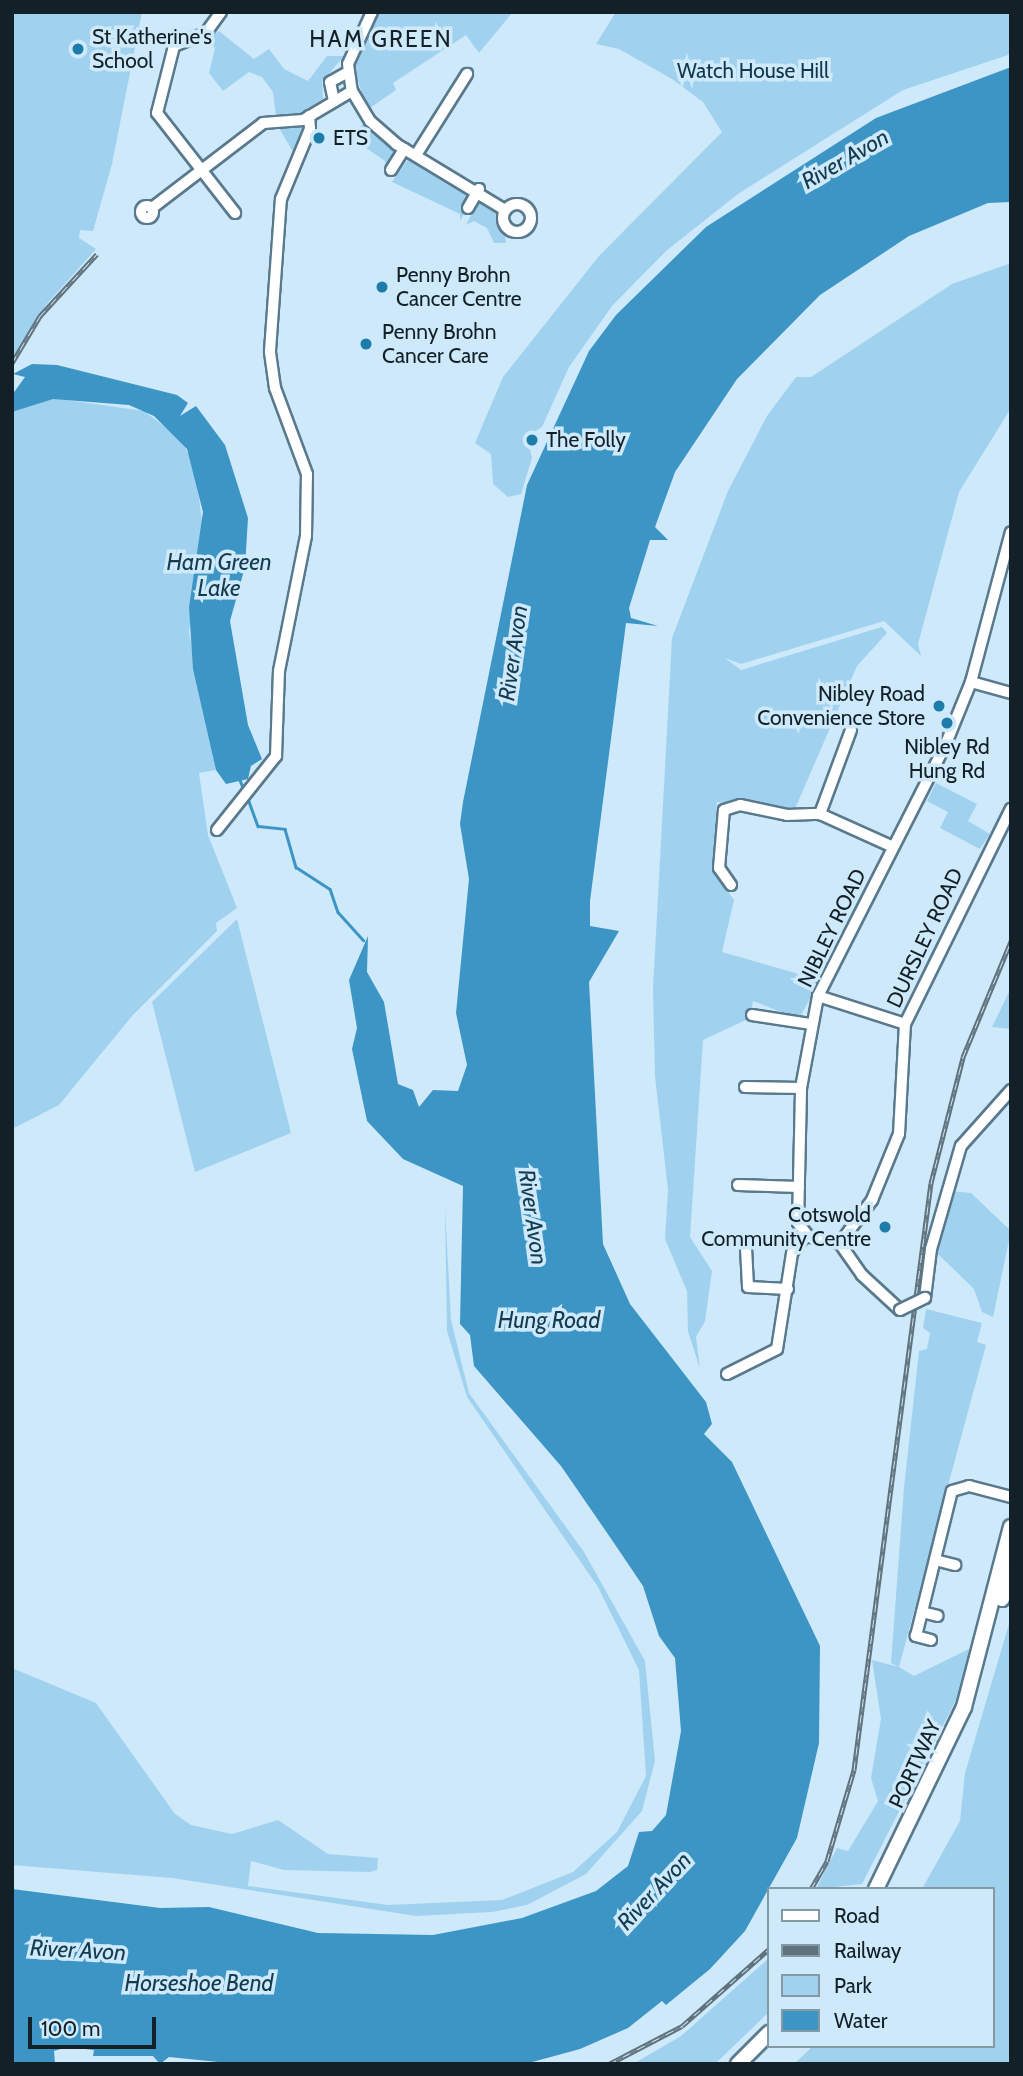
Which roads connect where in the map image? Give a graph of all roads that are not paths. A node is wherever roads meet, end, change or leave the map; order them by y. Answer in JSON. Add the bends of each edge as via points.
{"nodes":[{"id":1,"x":221,"y":12,"type":"edge"},
{"id":2,"x":372,"y":12,"type":"edge"},
{"id":3,"x":348,"y":72,"type":"junction"},
{"id":4,"x":467,"y":74,"type":"dead end"},
{"id":5,"x":352,"y":91,"type":"junction"},
{"id":6,"x":334,"y":101,"type":"junction"},
{"id":7,"x":309,"y":116,"type":"junction"},
{"id":8,"x":404,"y":149,"type":"junction"},
{"id":9,"x":416,"y":155,"type":"junction"},
{"id":10,"x":201,"y":170,"type":"junction"},
{"id":11,"x":391,"y":170,"type":"dead end"},
{"id":12,"x":479,"y":189,"type":"junction"},
{"id":13,"x":152,"y":208,"type":"dead end"},
{"id":14,"x":468,"y":208,"type":"dead end"},
{"id":15,"x":505,"y":210,"type":"dead end"},
{"id":16,"x":236,"y":213,"type":"dead end"},
{"id":17,"x":1011,"y":532,"type":"edge"},
{"id":18,"x":971,"y":682,"type":"junction"},
{"id":19,"x":1011,"y":693,"type":"edge"},
{"id":20,"x":851,"y":730,"type":"dead end"},
{"id":21,"x":1011,"y":808,"type":"edge"},
{"id":22,"x":820,"y":814,"type":"junction"},
{"id":23,"x":217,"y":830,"type":"dead end"},
{"id":24,"x":893,"y":847,"type":"junction"},
{"id":25,"x":730,"y":885,"type":"dead end"},
{"id":26,"x":818,"y":996,"type":"junction"},
{"id":27,"x":752,"y":1015,"type":"dead end"},
{"id":28,"x":811,"y":1024,"type":"junction"},
{"id":29,"x":905,"y":1024,"type":"junction"},
{"id":30,"x":745,"y":1087,"type":"dead end"},
{"id":31,"x":801,"y":1088,"type":"junction"},
{"id":32,"x":1011,"y":1090,"type":"edge"},
{"id":33,"x":738,"y":1185,"type":"dead end"},
{"id":34,"x":799,"y":1187,"type":"junction"},
{"id":35,"x":805,"y":1235,"type":"junction"},
{"id":36,"x":840,"y":1243,"type":"junction"},
{"id":37,"x":746,"y":1248,"type":"dead end"},
{"id":38,"x":788,"y":1289,"type":"junction"},
{"id":39,"x":735,"y":1357,"type":"dead end"},
{"id":40,"x":740,"y":1369,"type":"junction"},
{"id":41,"x":727,"y":1374,"type":"dead end"},
{"id":42,"x":1011,"y":1497,"type":"edge"},
{"id":43,"x":1010,"y":1531,"type":"edge"},
{"id":44,"x":935,"y":1560,"type":"junction"},
{"id":45,"x":955,"y":1565,"type":"dead end"},
{"id":46,"x":1011,"y":1569,"type":"edge"},
{"id":47,"x":922,"y":1612,"type":"junction"},
{"id":48,"x":938,"y":1616,"type":"dead end"},
{"id":49,"x":931,"y":1640,"type":"dead end"},
{"id":50,"x":982,"y":1652,"type":"junction"},
{"id":51,"x":877,"y":1887,"type":"edge"},
{"id":52,"x":768,"y":2034,"type":"edge"},
{"id":53,"x":738,"y":2064,"type":"edge"}],
"edges":[{"from":1,"to":10,"type":"street","via":[[206,33],[174,46],[157,105],[162,124]]},
{"from":2,"to":3,"type":"street","via":[[348,56]]},
{"from":3,"to":5,"type":"street"},
{"from":3,"to":6,"type":"street","via":[[330,82]]},
{"from":4,"to":9,"type":"street"},
{"from":5,"to":6,"type":"street"},
{"from":5,"to":8,"type":"street","via":[[377,128]]},
{"from":6,"to":7,"type":"street"},
{"from":7,"to":10,"type":"street","via":[[262,123]]},
{"from":7,"to":23,"type":"street","via":[[310,129],[281,199],[270,351],[275,388],[307,474],[307,524],[279,671],[276,756]]},
{"from":8,"to":9,"type":"street"},
{"from":8,"to":11,"type":"street"},
{"from":9,"to":12,"type":"street"},
{"from":10,"to":13,"type":"street"},
{"from":10,"to":16,"type":"street"},
{"from":12,"to":14,"type":"street"},
{"from":12,"to":15,"type":"street"},
{"from":17,"to":18,"type":"street","name":"NIBLEY ROAD"},
{"from":18,"to":19,"type":"street"},
{"from":18,"to":24,"type":"street","name":"NIBLEY ROAD"},
{"from":20,"to":22,"type":"street"},
{"from":21,"to":29,"type":"street","name":"DURSLEY ROAD"},
{"from":22,"to":24,"type":"street"},
{"from":22,"to":25,"type":"street","via":[[787,815],[740,805],[724,810],[719,868]]},
{"from":24,"to":26,"type":"street","name":"NIBLEY ROAD"},
{"from":26,"to":28,"type":"street","name":"NIBLEY ROAD"},
{"from":26,"to":29,"type":"street"},
{"from":27,"to":28,"type":"street"},
{"from":28,"to":31,"type":"street","name":"NIBLEY ROAD"},
{"from":29,"to":36,"type":"street","name":"DURSLEY ROAD","via":[[899,1133],[872,1200]]},
{"from":30,"to":31,"type":"street"},
{"from":31,"to":34,"type":"street","name":"NIBLEY ROAD"},
{"from":32,"to":36,"type":"street","bridge":true,"via":[[961,1146],[925,1298],[900,1310],[862,1275]]},
{"from":33,"to":34,"type":"street"},
{"from":34,"to":35,"type":"street","name":"NIBLEY ROAD","via":[[798,1223]]},
{"from":35,"to":36,"type":"street"},
{"from":35,"to":38,"type":"street","via":[[792,1253]]},
{"from":37,"to":38,"type":"street","via":[[748,1287]]},
{"from":38,"to":40,"type":"street","via":[[777,1349]]},
{"from":39,"to":40,"type":"street"},
{"from":40,"to":41,"type":"street"},
{"from":42,"to":44,"type":"street","via":[[955,1488]]},
{"from":43,"to":50,"type":"highway","name":"PORTWAY"},
{"from":44,"to":45,"type":"street"},
{"from":44,"to":47,"type":"street"},
{"from":46,"to":50,"type":"highway","name":"PORTWAY"},
{"from":47,"to":48,"type":"street"},
{"from":47,"to":49,"type":"street","via":[[916,1636]]},
{"from":50,"to":51,"type":"highway","name":"PORTWAY","via":[[964,1707]]},
{"from":52,"to":53,"type":"highway"}]}
